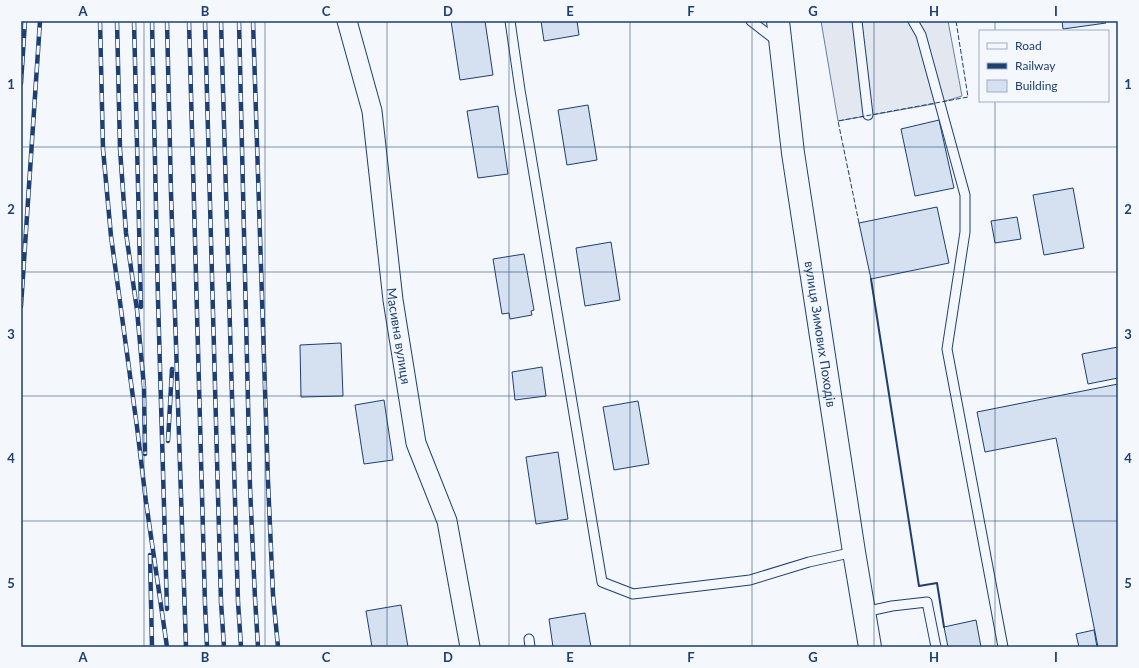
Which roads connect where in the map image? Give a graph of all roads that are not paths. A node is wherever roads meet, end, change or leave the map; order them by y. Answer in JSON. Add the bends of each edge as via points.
{"nodes":[{"id":1,"x":347,"y":21,"type":"edge"},
{"id":2,"x":510,"y":21,"type":"edge"},
{"id":3,"x":751,"y":21,"type":"edge"},
{"id":4,"x":778,"y":21,"type":"edge"},
{"id":5,"x":857,"y":21,"type":"edge"},
{"id":6,"x":913,"y":21,"type":"edge"},
{"id":7,"x":780,"y":43,"type":"junction"},
{"id":8,"x":868,"y":115,"type":"dead end"},
{"id":9,"x":854,"y":552,"type":"junction"},
{"id":10,"x":864,"y":612,"type":"junction"},
{"id":11,"x":470,"y":647,"type":"edge"},
{"id":12,"x":870,"y":647,"type":"edge"},
{"id":13,"x":936,"y":647,"type":"edge"},
{"id":14,"x":1003,"y":647,"type":"edge"}],
"edges":[{"from":1,"to":11,"type":"street","name":"Масивна вулиця","via":[[372,111],[393,300],[416,443],[447,521]]},
{"from":2,"to":9,"type":"lane","via":[[602,582],[633,594],[743,581]]},
{"from":3,"to":7,"type":"lane"},
{"from":4,"to":7,"type":"main road","name":"вулиця Зимових Походів"},
{"from":5,"to":8,"type":"lane"},
{"from":6,"to":14,"type":"lane","via":[[921,35],[965,195],[965,232],[948,349]]},
{"from":7,"to":9,"type":"main road","name":"вулиця Зимових Походів","via":[[793,153]]},
{"from":9,"to":10,"type":"main road","name":"вулиця Зимових Походів"},
{"from":10,"to":12,"type":"main road","name":"вулиця Зимових Походів"},
{"from":10,"to":13,"type":"lane","via":[[927,602]]}]}
